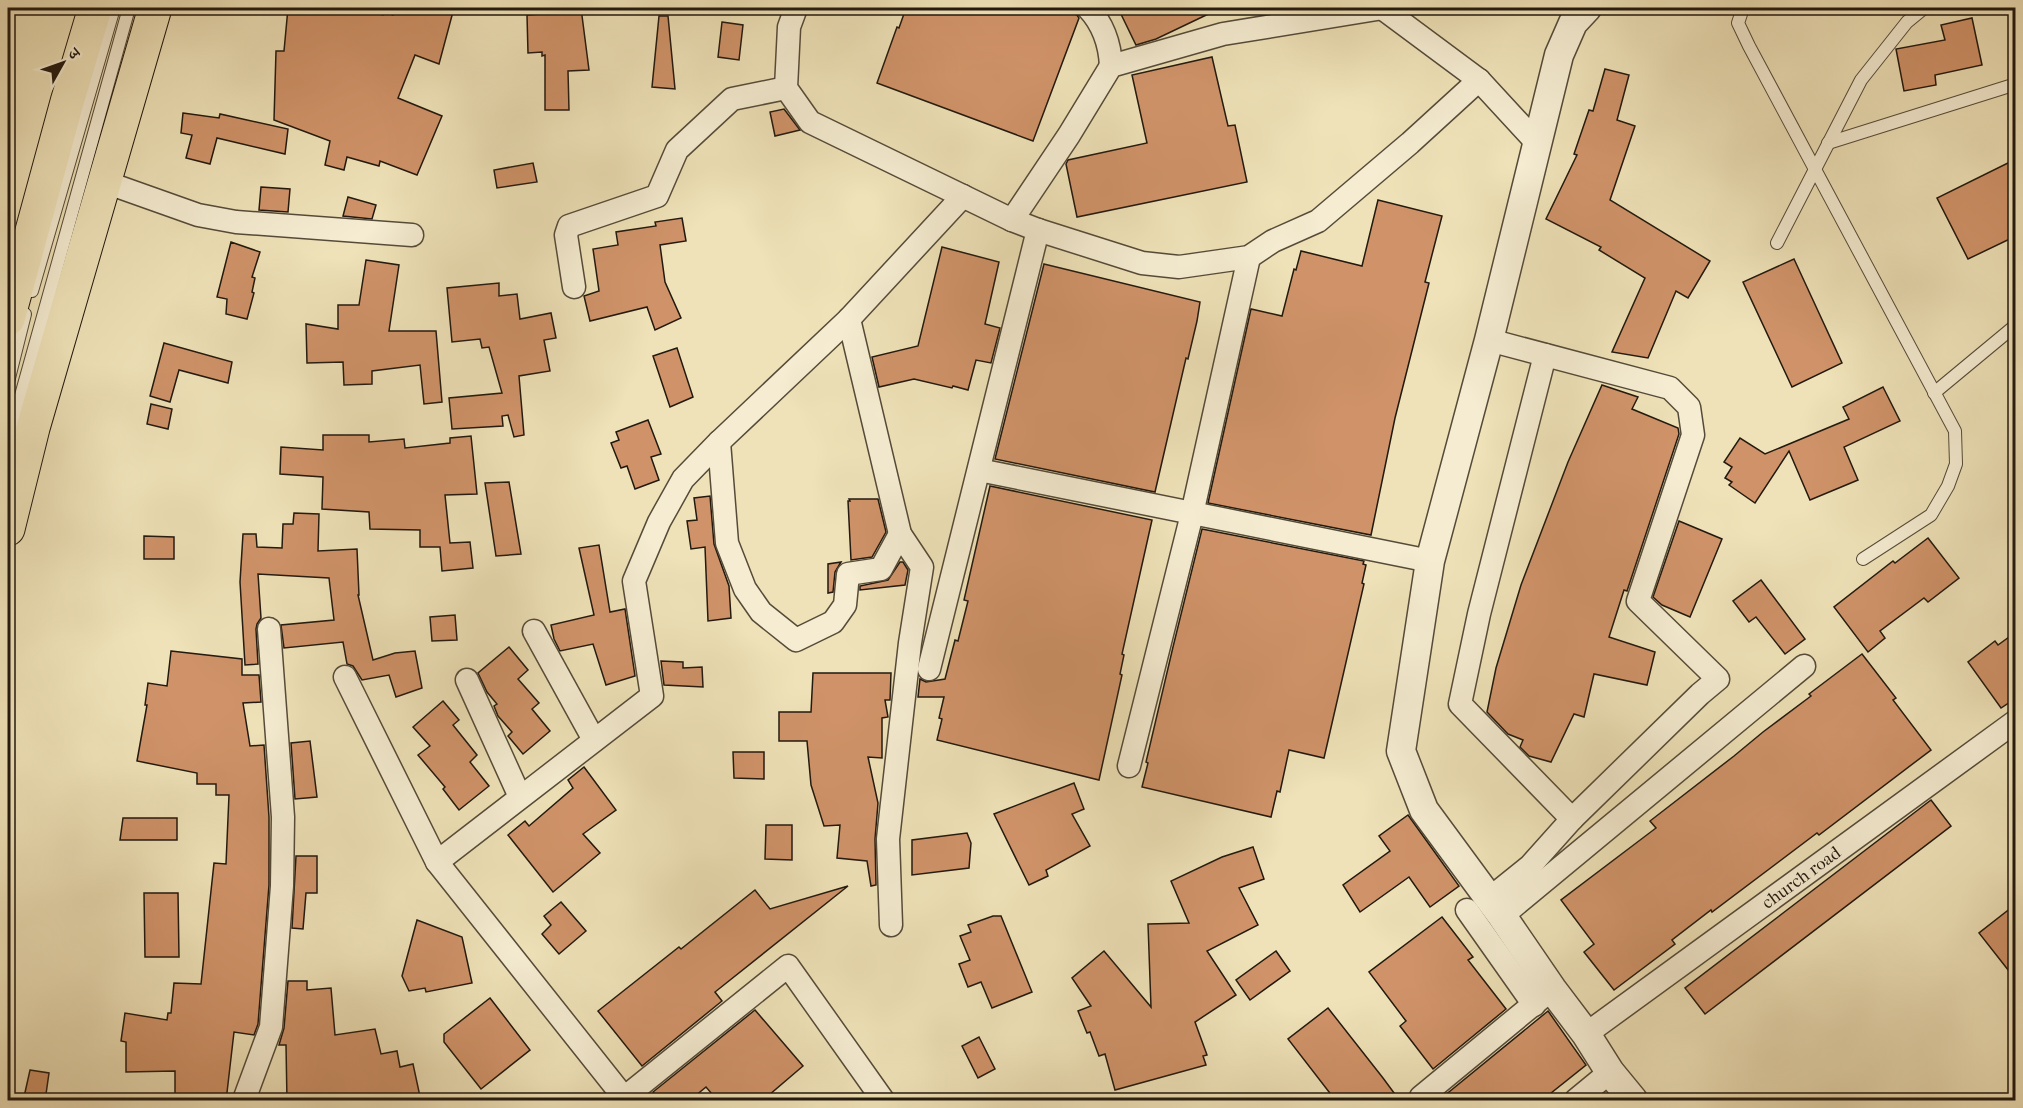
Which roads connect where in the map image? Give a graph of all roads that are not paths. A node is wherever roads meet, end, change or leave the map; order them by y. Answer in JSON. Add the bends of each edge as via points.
{"nodes":[{"id":1,"x":95,"y":8,"type":"edge"},
{"id":2,"x":114,"y":8,"type":"edge"},
{"id":3,"x":129,"y":8,"type":"edge"},
{"id":4,"x":155,"y":8,"type":"edge"},
{"id":5,"x":796,"y":8,"type":"edge"},
{"id":6,"x":1088,"y":8,"type":"edge"},
{"id":7,"x":1382,"y":8,"type":"edge"},
{"id":8,"x":1587,"y":8,"type":"edge"},
{"id":9,"x":1743,"y":8,"type":"edge"},
{"id":10,"x":1924,"y":8,"type":"edge"},
{"id":11,"x":1111,"y":66,"type":"junction"},
{"id":12,"x":1479,"y":80,"type":"junction"},
{"id":13,"x":2016,"y":84,"type":"edge"},
{"id":14,"x":786,"y":88,"type":"junction"},
{"id":15,"x":1828,"y":143,"type":"junction"},
{"id":16,"x":1538,"y":144,"type":"junction"},
{"id":17,"x":1814,"y":169,"type":"junction"},
{"id":18,"x":105,"y":182,"type":"junction"},
{"id":19,"x":963,"y":196,"type":"junction"},
{"id":20,"x":1012,"y":220,"type":"junction"},
{"id":21,"x":1038,"y":230,"type":"junction"},
{"id":22,"x":412,"y":236,"type":"dead end"},
{"id":23,"x":1777,"y":243,"type":"dead end"},
{"id":24,"x":1249,"y":257,"type":"junction"},
{"id":25,"x":574,"y":287,"type":"dead end"},
{"id":26,"x":8,"y":319,"type":"edge"},
{"id":27,"x":849,"y":319,"type":"junction"},
{"id":28,"x":2016,"y":325,"type":"edge"},
{"id":29,"x":1489,"y":340,"type":"junction"},
{"id":30,"x":1545,"y":355,"type":"junction"},
{"id":31,"x":8,"y":382,"type":"edge"},
{"id":32,"x":1934,"y":393,"type":"junction"},
{"id":33,"x":8,"y":442,"type":"edge"},
{"id":34,"x":719,"y":442,"type":"junction"},
{"id":35,"x":979,"y":470,"type":"junction"},
{"id":36,"x":1192,"y":514,"type":"junction"},
{"id":37,"x":8,"y":529,"type":"edge"},
{"id":38,"x":900,"y":534,"type":"junction"},
{"id":39,"x":1863,"y":559,"type":"dead end"},
{"id":40,"x":1430,"y":561,"type":"junction"},
{"id":41,"x":269,"y":629,"type":"dead end"},
{"id":42,"x":534,"y":631,"type":"dead end"},
{"id":43,"x":1804,"y":666,"type":"dead end"},
{"id":44,"x":929,"y":669,"type":"dead end"},
{"id":45,"x":345,"y":678,"type":"dead end"},
{"id":46,"x":466,"y":680,"type":"dead end"},
{"id":47,"x":2016,"y":721,"type":"edge"},
{"id":48,"x":594,"y":740,"type":"junction"},
{"id":49,"x":1129,"y":765,"type":"dead end"},
{"id":50,"x":520,"y":797,"type":"junction"},
{"id":51,"x":1572,"y":819,"type":"junction"},
{"id":52,"x":437,"y":862,"type":"junction"},
{"id":53,"x":1486,"y":908,"type":"junction"},
{"id":54,"x":891,"y":925,"type":"dead end"},
{"id":55,"x":1543,"y":997,"type":"junction"},
{"id":56,"x":1586,"y":1034,"type":"junction"},
{"id":57,"x":1610,"y":1072,"type":"junction"},
{"id":58,"x":1421,"y":1097,"type":"dead end"},
{"id":59,"x":625,"y":1099,"type":"edge"},
{"id":60,"x":244,"y":1101,"type":"edge"},
{"id":61,"x":883,"y":1101,"type":"edge"},
{"id":62,"x":1576,"y":1101,"type":"edge"},
{"id":63,"x":1634,"y":1101,"type":"edge"}],
"edges":[{"from":1,"to":26,"type":"main road"},
{"from":2,"to":31,"type":"lane"},
{"from":3,"to":33,"type":"lane"},
{"from":4,"to":18,"type":"main road"},
{"from":5,"to":14,"type":"street","via":[[789,27]]},
{"from":6,"to":11,"type":"street","via":[[1110,49]]},
{"from":7,"to":11,"type":"street","via":[[1223,34]]},
{"from":7,"to":12,"type":"street"},
{"from":8,"to":16,"type":"street","via":[[1573,23],[1559,56]]},
{"from":9,"to":17,"type":"lane","via":[[1738,24]]},
{"from":10,"to":15,"type":"lane","via":[[1907,22],[1861,80]]},
{"from":11,"to":20,"type":"street"},
{"from":12,"to":16,"type":"street"},
{"from":12,"to":24,"type":"street","via":[[1318,221],[1273,241]]},
{"from":13,"to":15,"type":"lane"},
{"from":14,"to":19,"type":"street","via":[[810,122]]},
{"from":14,"to":25,"type":"street","via":[[732,99],[677,150],[657,196],[569,226],[566,235]]},
{"from":15,"to":17,"type":"lane"},
{"from":16,"to":29,"type":"street"},
{"from":17,"to":23,"type":"lane"},
{"from":17,"to":32,"type":"lane"},
{"from":18,"to":22,"type":"street","via":[[198,215],[236,222]]},
{"from":18,"to":37,"type":"main road","via":[[36,417]]},
{"from":19,"to":20,"type":"street"},
{"from":19,"to":27,"type":"street"},
{"from":20,"to":21,"type":"street"},
{"from":21,"to":24,"type":"street","via":[[1142,263],[1179,267]]},
{"from":21,"to":35,"type":"street"},
{"from":24,"to":36,"type":"street"},
{"from":27,"to":34,"type":"street"},
{"from":27,"to":38,"type":"street"},
{"from":28,"to":32,"type":"lane"},
{"from":29,"to":30,"type":"street"},
{"from":29,"to":40,"type":"street"},
{"from":30,"to":51,"type":"street","via":[[1460,704]]},
{"from":30,"to":51,"type":"street","via":[[1670,387],[1689,407],[1693,435],[1638,601],[1718,679]]},
{"from":32,"to":39,"type":"lane","via":[[1955,431],[1956,464],[1948,486],[1931,515]]},
{"from":34,"to":38,"type":"street","via":[[727,543],[745,589],[761,612],[796,640],[833,622],[845,605],[848,574],[881,569]]},
{"from":34,"to":48,"type":"street","via":[[683,479],[659,522],[634,581],[652,696]]},
{"from":35,"to":36,"type":"street"},
{"from":35,"to":44,"type":"street"},
{"from":36,"to":40,"type":"street"},
{"from":36,"to":49,"type":"street"},
{"from":38,"to":54,"type":"street","via":[[922,567],[888,839]]},
{"from":40,"to":53,"type":"street","via":[[1401,751],[1424,810]]},
{"from":41,"to":60,"type":"street","via":[[283,817],[282,886],[271,1027]]},
{"from":42,"to":48,"type":"street"},
{"from":43,"to":53,"type":"street"},
{"from":45,"to":52,"type":"street"},
{"from":46,"to":50,"type":"street"},
{"from":47,"to":56,"type":"street","name":"church road"},
{"from":48,"to":50,"type":"street"},
{"from":50,"to":52,"type":"street"},
{"from":51,"to":53,"type":"street"},
{"from":52,"to":59,"type":"street"},
{"from":53,"to":55,"type":"street"},
{"from":55,"to":56,"type":"street"},
{"from":55,"to":58,"type":"street"},
{"from":56,"to":57,"type":"street"},
{"from":57,"to":62,"type":"street"},
{"from":57,"to":63,"type":"street"},
{"from":59,"to":61,"type":"street","via":[[788,966]]}]}
